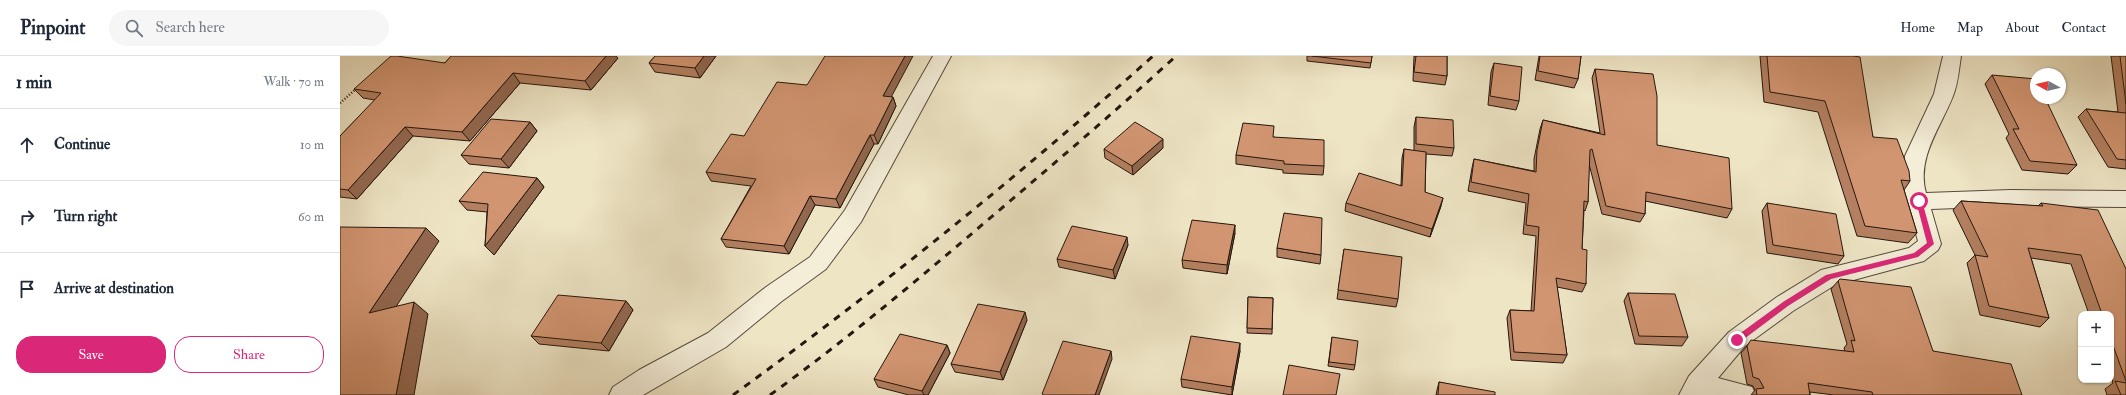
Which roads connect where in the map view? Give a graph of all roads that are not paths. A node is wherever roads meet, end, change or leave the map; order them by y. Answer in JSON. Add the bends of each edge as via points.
{"nodes":[{"id":1,"x":942,"y":56,"type":"edge"},
{"id":2,"x":1952,"y":56,"type":"edge"},
{"id":3,"x":2126,"y":199,"type":"edge"},
{"id":4,"x":1919,"y":201,"type":"junction"},
{"id":5,"x":1695,"y":390,"type":"edge"},
{"id":6,"x":622,"y":395,"type":"edge"},
{"id":7,"x":1743,"y":395,"type":"edge"}],
"edges":[{"from":1,"to":6,"type":"street","via":[[853,216],[818,263],[774,294],[717,340]]},
{"from":2,"to":4,"type":"street","via":[[1944,94],[1915,156],[1913,184]]},
{"from":3,"to":4,"type":"street","via":[[2011,198]]},
{"from":4,"to":5,"type":"street","via":[[1930,244],[1916,255],[1829,277],[1786,304],[1737,340]]},
{"from":5,"to":7,"type":"street"}]}
